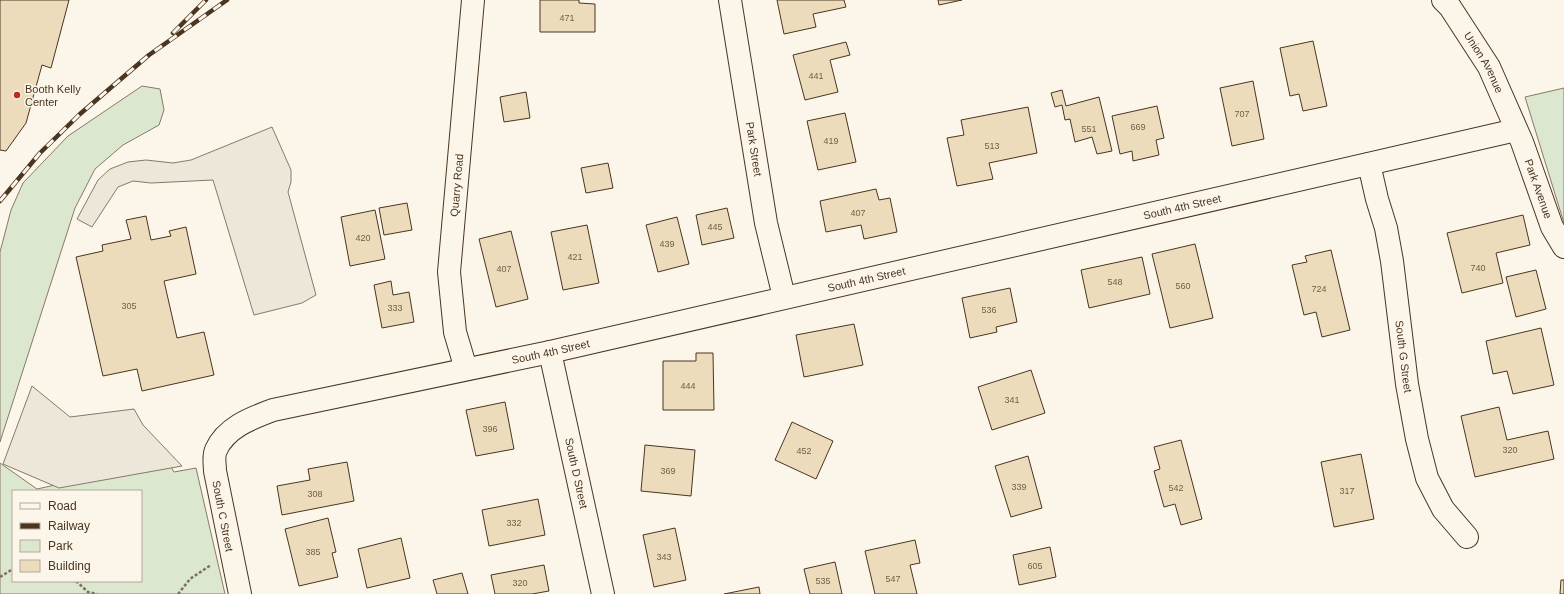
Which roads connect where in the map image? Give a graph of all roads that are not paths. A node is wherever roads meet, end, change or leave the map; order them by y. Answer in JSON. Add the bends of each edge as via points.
{"nodes":[{"id":1,"x":473,"y":0,"type":"edge"},
{"id":2,"x":730,"y":0,"type":"edge"},
{"id":3,"x":1443,"y":0,"type":"edge"},
{"id":4,"x":1516,"y":130,"type":"junction"},
{"id":5,"x":1369,"y":164,"type":"junction"},
{"id":6,"x":1564,"y":247,"type":"edge"},
{"id":7,"x":784,"y":297,"type":"junction"},
{"id":8,"x":550,"y":352,"type":"junction"},
{"id":9,"x":466,"y":369,"type":"junction"},
{"id":10,"x":223,"y":439,"type":"joint"},
{"id":11,"x":1467,"y":537,"type":"dead end"},
{"id":12,"x":240,"y":594,"type":"edge"},
{"id":13,"x":603,"y":594,"type":"edge"}],
"edges":[{"from":1,"to":9,"type":"street","name":"Quarry Road","via":[[449,272],[454,332]]},
{"from":2,"to":7,"type":"street","name":"Park Street","via":[[766,223]]},
{"from":3,"to":4,"type":"street","name":"Union Avenue","via":[[1489,67]]},
{"from":4,"to":5,"type":"street","name":"South 4th Street"},
{"from":4,"to":6,"type":"street","name":"Park Avenue","via":[[1552,227]]},
{"from":5,"to":7,"type":"street","name":"South 4th Street"},
{"from":5,"to":11,"type":"street","name":"South G Street","via":[[1376,199],[1386,228],[1407,384],[1427,478],[1443,509]]},
{"from":7,"to":8,"type":"street","name":"South 4th Street"},
{"from":8,"to":9,"type":"street","name":"South 4th Street"},
{"from":8,"to":13,"type":"street","name":"South D Street"},
{"from":9,"to":10,"type":"street","name":"South 4th Street","via":[[273,410],[244,422]]},
{"from":10,"to":12,"type":"street","name":"South C Street","via":[[215,451],[215,472]]}]}
